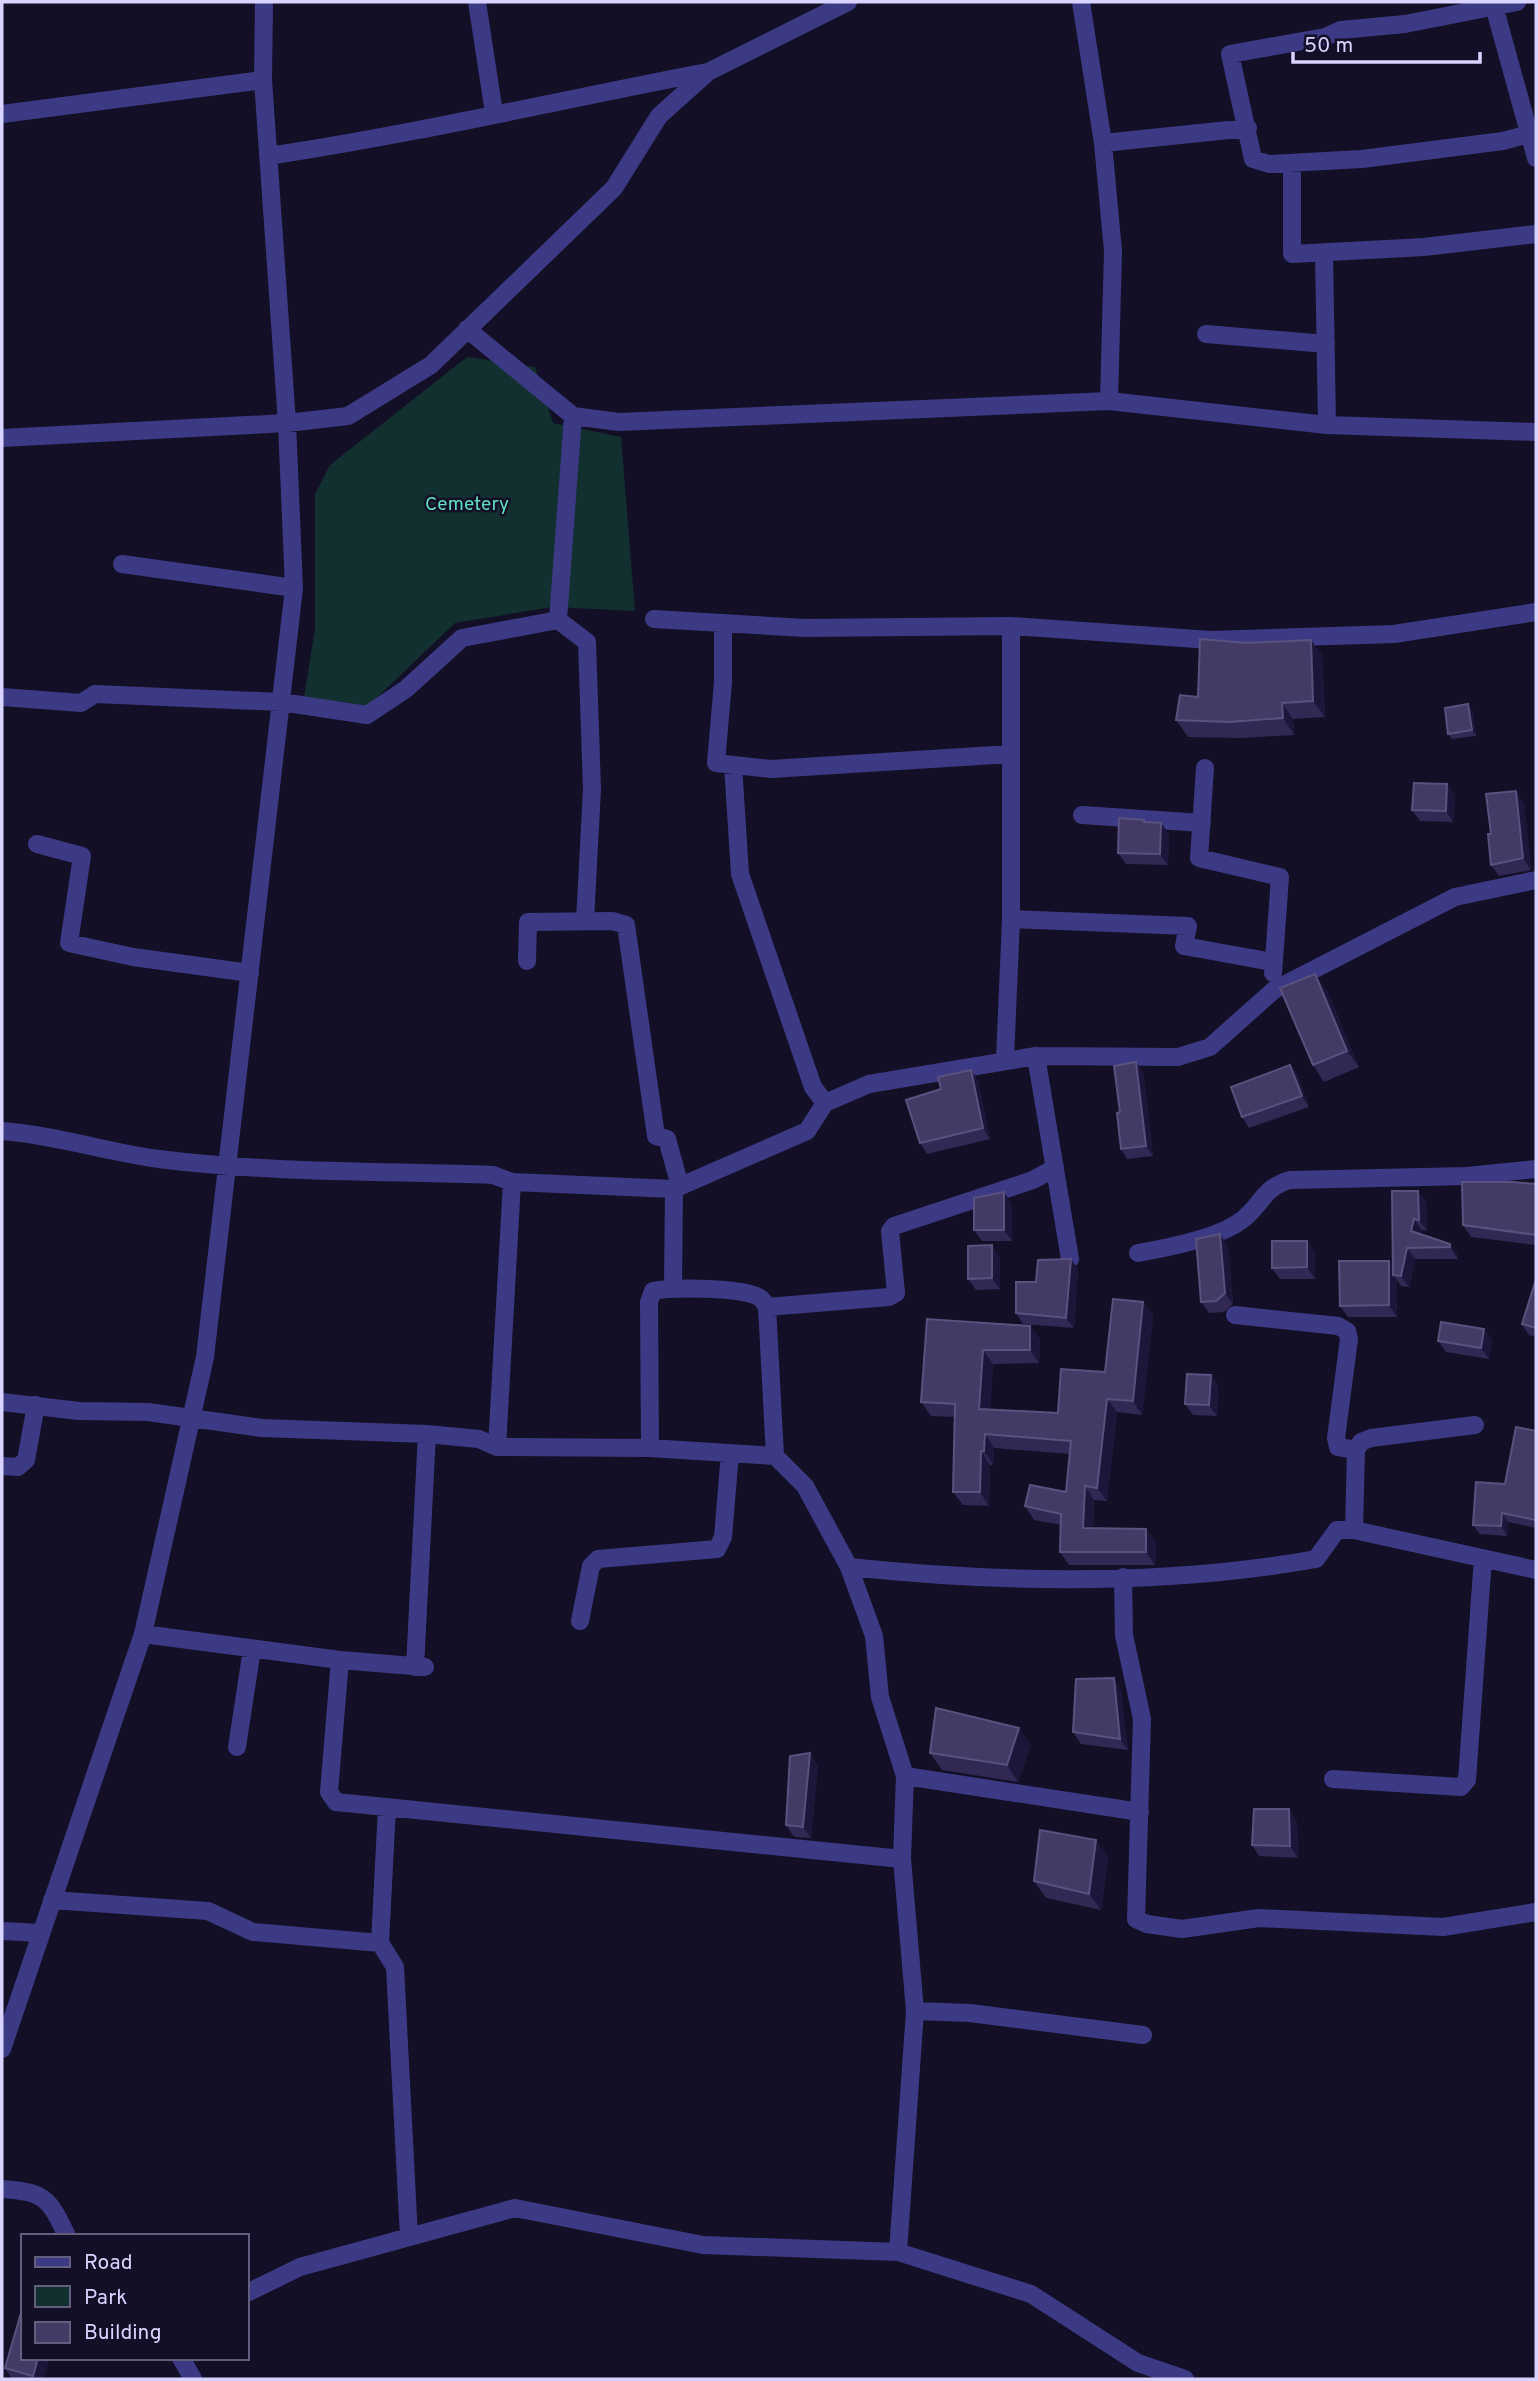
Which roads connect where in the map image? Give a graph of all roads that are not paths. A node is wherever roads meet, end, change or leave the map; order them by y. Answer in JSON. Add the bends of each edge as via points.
{"nodes":[{"id":1,"x":264,"y":2,"type":"edge"},
{"id":2,"x":477,"y":2,"type":"edge"},
{"id":3,"x":848,"y":2,"type":"edge"},
{"id":4,"x":1081,"y":2,"type":"edge"},
{"id":5,"x":1517,"y":2,"type":"edge"},
{"id":6,"x":1494,"y":6,"type":"junction"},
{"id":7,"x":708,"y":72,"type":"junction"},
{"id":8,"x":263,"y":80,"type":"junction"},
{"id":9,"x":494,"y":113,"type":"junction"},
{"id":10,"x":2,"y":114,"type":"edge"},
{"id":11,"x":1248,"y":128,"type":"junction"},
{"id":12,"x":1532,"y":133,"type":"edge"},
{"id":13,"x":1102,"y":143,"type":"junction"},
{"id":14,"x":268,"y":156,"type":"junction"},
{"id":15,"x":1536,"y":158,"type":"edge"},
{"id":16,"x":1292,"y":163,"type":"junction"},
{"id":17,"x":1536,"y":234,"type":"edge"},
{"id":18,"x":1324,"y":253,"type":"junction"},
{"id":19,"x":467,"y":329,"type":"junction"},
{"id":20,"x":1206,"y":334,"type":"dead end"},
{"id":21,"x":1326,"y":344,"type":"junction"},
{"id":22,"x":1109,"y":401,"type":"junction"},
{"id":23,"x":573,"y":415,"type":"junction"},
{"id":24,"x":287,"y":423,"type":"junction"},
{"id":25,"x":1327,"y":425,"type":"junction"},
{"id":26,"x":1536,"y":432,"type":"edge"},
{"id":27,"x":2,"y":438,"type":"edge"},
{"id":28,"x":122,"y":564,"type":"dead end"},
{"id":29,"x":294,"y":588,"type":"junction"},
{"id":30,"x":1536,"y":612,"type":"edge"},
{"id":31,"x":654,"y":619,"type":"dead end"},
{"id":32,"x":558,"y":620,"type":"junction"},
{"id":33,"x":723,"y":623,"type":"junction"},
{"id":34,"x":1011,"y":626,"type":"junction"},
{"id":35,"x":2,"y":697,"type":"edge"},
{"id":36,"x":281,"y":702,"type":"junction"},
{"id":37,"x":1011,"y":754,"type":"junction"},
{"id":38,"x":733,"y":765,"type":"junction"},
{"id":39,"x":1205,"y":768,"type":"dead end"},
{"id":40,"x":1082,"y":815,"type":"dead end"},
{"id":41,"x":1202,"y":823,"type":"junction"},
{"id":42,"x":37,"y":844,"type":"dead end"},
{"id":43,"x":1536,"y":880,"type":"edge"},
{"id":44,"x":1011,"y":919,"type":"junction"},
{"id":45,"x":585,"y":921,"type":"junction"},
{"id":46,"x":527,"y":961,"type":"dead end"},
{"id":47,"x":1272,"y":961,"type":"junction"},
{"id":48,"x":250,"y":973,"type":"junction"},
{"id":49,"x":1274,"y":989,"type":"junction"},
{"id":50,"x":1036,"y":1056,"type":"junction"},
{"id":51,"x":1005,"y":1059,"type":"junction"},
{"id":52,"x":825,"y":1103,"type":"junction"},
{"id":53,"x":2,"y":1131,"type":"edge"},
{"id":54,"x":228,"y":1166,"type":"junction"},
{"id":55,"x":1055,"y":1168,"type":"junction"},
{"id":56,"x":1536,"y":1169,"type":"edge"},
{"id":57,"x":512,"y":1182,"type":"junction"},
{"id":58,"x":677,"y":1187,"type":"junction"},
{"id":59,"x":1138,"y":1253,"type":"dead end"},
{"id":60,"x":1070,"y":1259,"type":"edge"},
{"id":61,"x":673,"y":1287,"type":"junction"},
{"id":62,"x":767,"y":1307,"type":"junction"},
{"id":63,"x":1235,"y":1315,"type":"dead end"},
{"id":64,"x":2,"y":1402,"type":"edge"},
{"id":65,"x":36,"y":1405,"type":"junction"},
{"id":66,"x":192,"y":1417,"type":"junction"},
{"id":67,"x":1475,"y":1425,"type":"dead end"},
{"id":68,"x":428,"y":1434,"type":"junction"},
{"id":69,"x":497,"y":1447,"type":"junction"},
{"id":70,"x":649,"y":1448,"type":"junction"},
{"id":71,"x":1356,"y":1450,"type":"junction"},
{"id":72,"x":730,"y":1453,"type":"junction"},
{"id":73,"x":775,"y":1456,"type":"junction"},
{"id":74,"x":2,"y":1466,"type":"edge"},
{"id":75,"x":1354,"y":1530,"type":"junction"},
{"id":76,"x":1483,"y":1558,"type":"junction"},
{"id":77,"x":849,"y":1567,"type":"junction"},
{"id":78,"x":1536,"y":1570,"type":"edge"},
{"id":79,"x":1123,"y":1577,"type":"junction"},
{"id":80,"x":580,"y":1621,"type":"dead end"},
{"id":81,"x":143,"y":1633,"type":"junction"},
{"id":82,"x":253,"y":1649,"type":"junction"},
{"id":83,"x":340,"y":1660,"type":"junction"},
{"id":84,"x":237,"y":1747,"type":"dead end"},
{"id":85,"x":905,"y":1776,"type":"junction"},
{"id":86,"x":1333,"y":1779,"type":"dead end"},
{"id":87,"x":387,"y":1807,"type":"junction"},
{"id":88,"x":1140,"y":1812,"type":"junction"},
{"id":89,"x":902,"y":1858,"type":"junction"},
{"id":90,"x":52,"y":1900,"type":"junction"},
{"id":91,"x":1536,"y":1912,"type":"edge"},
{"id":92,"x":2,"y":1931,"type":"edge"},
{"id":93,"x":40,"y":1933,"type":"junction"},
{"id":94,"x":380,"y":1943,"type":"junction"},
{"id":95,"x":915,"y":2011,"type":"junction"},
{"id":96,"x":1143,"y":2035,"type":"dead end"},
{"id":97,"x":2,"y":2049,"type":"edge"},
{"id":98,"x":2,"y":2189,"type":"edge"},
{"id":99,"x":66,"y":2234,"type":"edge"},
{"id":100,"x":409,"y":2238,"type":"junction"},
{"id":101,"x":898,"y":2252,"type":"junction"},
{"id":102,"x":248,"y":2293,"type":"edge"},
{"id":103,"x":182,"y":2360,"type":"edge"},
{"id":104,"x":193,"y":2379,"type":"edge"},
{"id":105,"x":1185,"y":2379,"type":"edge"}],
"edges":[{"from":1,"to":8,"type":"street"},
{"from":2,"to":9,"type":"street"},
{"from":3,"to":7,"type":"street"},
{"from":4,"to":13,"type":"street"},
{"from":5,"to":6,"type":"street"},
{"from":6,"to":11,"type":"street","via":[[1405,24],[1341,30],[1230,54]]},
{"from":6,"to":12,"type":"street"},
{"from":7,"to":9,"type":"street"},
{"from":7,"to":19,"type":"street","via":[[659,116],[614,188]]},
{"from":8,"to":10,"type":"street"},
{"from":8,"to":14,"type":"street"},
{"from":9,"to":14,"type":"street","via":[[382,139]]},
{"from":11,"to":13,"type":"street"},
{"from":11,"to":16,"type":"street","via":[[1253,159]]},
{"from":12,"to":15,"type":"street"},
{"from":12,"to":16,"type":"street","via":[[1503,141],[1362,159]]},
{"from":13,"to":22,"type":"street","via":[[1113,251]]},
{"from":14,"to":24,"type":"street"},
{"from":16,"to":18,"type":"street","via":[[1292,254]]},
{"from":17,"to":18,"type":"street"},
{"from":18,"to":21,"type":"street"},
{"from":19,"to":23,"type":"street"},
{"from":19,"to":24,"type":"street","via":[[431,365],[348,416]]},
{"from":20,"to":21,"type":"street"},
{"from":21,"to":25,"type":"street"},
{"from":22,"to":23,"type":"street","via":[[619,422]]},
{"from":22,"to":25,"type":"street"},
{"from":23,"to":32,"type":"street"},
{"from":24,"to":27,"type":"street"},
{"from":24,"to":29,"type":"street"},
{"from":25,"to":26,"type":"street"},
{"from":28,"to":29,"type":"street"},
{"from":29,"to":36,"type":"street"},
{"from":30,"to":34,"type":"street","via":[[1394,634],[1224,640]]},
{"from":31,"to":33,"type":"street"},
{"from":32,"to":36,"type":"street","via":[[462,638],[406,689],[368,715]]},
{"from":32,"to":45,"type":"street","via":[[587,642],[592,789]]},
{"from":33,"to":34,"type":"street","via":[[805,628]]},
{"from":33,"to":38,"type":"street","via":[[716,763]]},
{"from":34,"to":37,"type":"street"},
{"from":35,"to":36,"type":"street","via":[[81,703],[95,694]]},
{"from":36,"to":48,"type":"street"},
{"from":37,"to":38,"type":"street","via":[[771,769]]},
{"from":37,"to":44,"type":"street"},
{"from":38,"to":52,"type":"street","via":[[740,874],[813,1087]]},
{"from":39,"to":41,"type":"street"},
{"from":40,"to":41,"type":"street"},
{"from":41,"to":47,"type":"street","via":[[1199,858],[1280,877]]},
{"from":42,"to":48,"type":"street","via":[[82,856],[69,943]]},
{"from":43,"to":49,"type":"street","via":[[1455,897]]},
{"from":44,"to":47,"type":"street","via":[[1188,926],[1184,946]]},
{"from":44,"to":51,"type":"street"},
{"from":45,"to":46,"type":"street","via":[[528,922]]},
{"from":45,"to":58,"type":"street","via":[[626,925],[656,1136],[667,1139]]},
{"from":47,"to":49,"type":"street"},
{"from":48,"to":54,"type":"street"},
{"from":49,"to":50,"type":"street","via":[[1210,1047],[1178,1057]]},
{"from":50,"to":51,"type":"street"},
{"from":50,"to":55,"type":"street"},
{"from":51,"to":52,"type":"street","via":[[869,1084]]},
{"from":52,"to":58,"type":"street","via":[[807,1131]]},
{"from":53,"to":54,"type":"street"},
{"from":54,"to":57,"type":"street","via":[[493,1175]]},
{"from":54,"to":66,"type":"street","via":[[205,1357]]},
{"from":55,"to":60,"type":"street"},
{"from":55,"to":62,"type":"street","via":[[1033,1180],[894,1226],[890,1231],[896,1293],[889,1297]]},
{"from":56,"to":59,"type":"street","via":[[1467,1176],[1290,1180],[1275,1184],[1242,1220],[1223,1230]]},
{"from":57,"to":58,"type":"street"},
{"from":57,"to":69,"type":"street"},
{"from":58,"to":61,"type":"street"},
{"from":61,"to":62,"type":"street","via":[[746,1293],[760,1297]]},
{"from":61,"to":70,"type":"street","via":[[653,1291],[649,1302]]},
{"from":62,"to":73,"type":"street"},
{"from":63,"to":71,"type":"street","via":[[1338,1326],[1347,1331],[1336,1438],[1338,1447]]},
{"from":64,"to":65,"type":"street"},
{"from":65,"to":66,"type":"street"},
{"from":65,"to":74,"type":"street","via":[[26,1460],[18,1467]]},
{"from":66,"to":68,"type":"street","via":[[262,1428]]},
{"from":66,"to":81,"type":"street"},
{"from":67,"to":71,"type":"street","via":[[1371,1437]]},
{"from":68,"to":69,"type":"street","via":[[479,1439]]},
{"from":68,"to":83,"type":"street","via":[[420,1667]]},
{"from":69,"to":70,"type":"street"},
{"from":70,"to":72,"type":"street"},
{"from":71,"to":75,"type":"street"},
{"from":72,"to":73,"type":"street"},
{"from":72,"to":80,"type":"street","via":[[723,1537],[717,1549],[598,1559],[591,1566]]},
{"from":73,"to":77,"type":"street","via":[[805,1486]]},
{"from":75,"to":76,"type":"street"},
{"from":75,"to":79,"type":"street","via":[[1337,1530],[1316,1559],[1267,1568]]},
{"from":76,"to":78,"type":"street"},
{"from":76,"to":86,"type":"street","via":[[1467,1780],[1461,1787]]},
{"from":77,"to":79,"type":"street","via":[[931,1576]]},
{"from":77,"to":85,"type":"street","via":[[874,1636],[880,1697]]},
{"from":79,"to":88,"type":"street","via":[[1124,1635],[1142,1719]]},
{"from":81,"to":82,"type":"street"},
{"from":81,"to":90,"type":"street"},
{"from":82,"to":83,"type":"street"},
{"from":82,"to":84,"type":"street"},
{"from":83,"to":87,"type":"street","via":[[329,1792],[336,1802]]},
{"from":85,"to":88,"type":"street"},
{"from":85,"to":89,"type":"street"},
{"from":87,"to":89,"type":"street"},
{"from":87,"to":94,"type":"street"},
{"from":88,"to":91,"type":"street","via":[[1135,1913],[1136,1919],[1147,1924],[1182,1928],[1259,1918],[1443,1927]]},
{"from":89,"to":95,"type":"street"},
{"from":90,"to":93,"type":"street"},
{"from":90,"to":94,"type":"street","via":[[208,1911],[253,1932]]},
{"from":92,"to":93,"type":"street"},
{"from":93,"to":97,"type":"street"},
{"from":94,"to":100,"type":"street","via":[[394,1967]]},
{"from":95,"to":96,"type":"street","via":[[970,2012]]},
{"from":95,"to":101,"type":"street"},
{"from":98,"to":99,"type":"street","via":[[41,2195],[52,2204]]},
{"from":100,"to":101,"type":"street","via":[[515,2208],[703,2245]]},
{"from":100,"to":102,"type":"street","via":[[299,2267]]},
{"from":101,"to":105,"type":"street","via":[[1031,2294],[1138,2363]]},
{"from":103,"to":104,"type":"street"}]}
